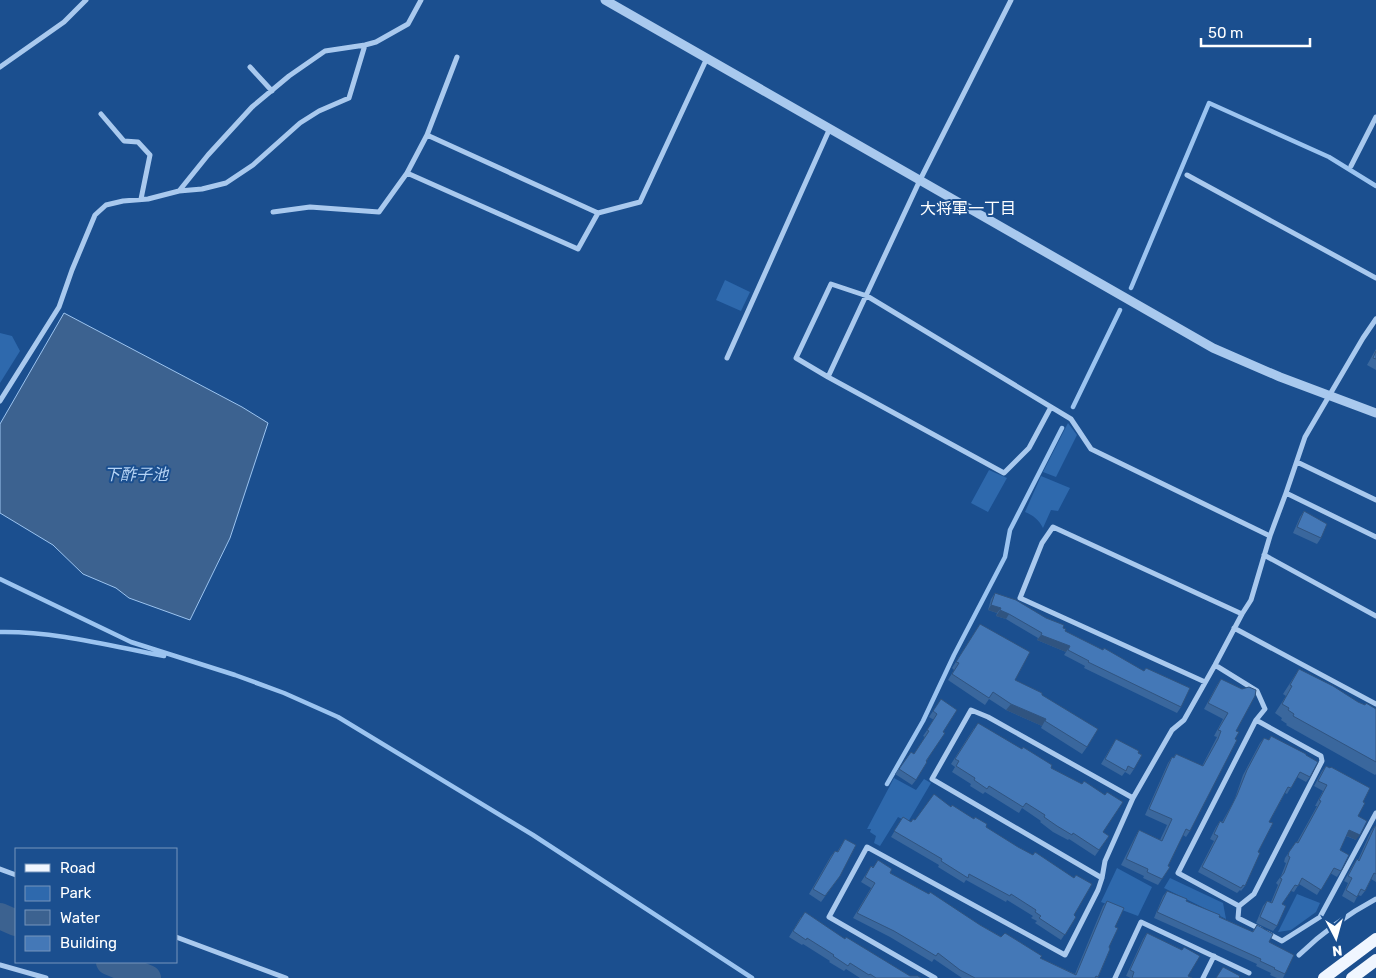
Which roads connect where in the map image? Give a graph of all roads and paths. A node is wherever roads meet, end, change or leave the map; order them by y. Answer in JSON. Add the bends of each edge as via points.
{"nodes":[{"id":1,"x":86,"y":0,"type":"edge"},
{"id":2,"x":421,"y":0,"type":"edge"},
{"id":3,"x":606,"y":0,"type":"edge"},
{"id":4,"x":1011,"y":0,"type":"edge"},
{"id":5,"x":365,"y":45,"type":"junction"},
{"id":6,"x":456,"y":57,"type":"dead end"},
{"id":7,"x":707,"y":58,"type":"junction"},
{"id":8,"x":0,"y":67,"type":"edge"},
{"id":9,"x":250,"y":67,"type":"dead end"},
{"id":10,"x":272,"y":90,"type":"junction"},
{"id":11,"x":101,"y":114,"type":"dead end"},
{"id":12,"x":1376,"y":117,"type":"edge"},
{"id":13,"x":830,"y":128,"type":"junction"},
{"id":14,"x":427,"y":135,"type":"junction"},
{"id":15,"x":1351,"y":166,"type":"dead end"},
{"id":16,"x":407,"y":173,"type":"junction"},
{"id":17,"x":1187,"y":175,"type":"dead end"},
{"id":18,"x":920,"y":180,"type":"junction"},
{"id":19,"x":179,"y":191,"type":"junction"},
{"id":20,"x":141,"y":200,"type":"junction"},
{"id":21,"x":273,"y":212,"type":"dead end"},
{"id":22,"x":598,"y":214,"type":"junction"},
{"id":23,"x":1376,"y":278,"type":"edge"},
{"id":24,"x":867,"y":296,"type":"junction"},
{"id":25,"x":1376,"y":319,"type":"edge"},
{"id":26,"x":727,"y":358,"type":"dead end"},
{"id":27,"x":828,"y":377,"type":"junction"},
{"id":28,"x":1330,"y":397,"type":"junction"},
{"id":29,"x":0,"y":401,"type":"edge"},
{"id":30,"x":1051,"y":407,"type":"junction"},
{"id":31,"x":1376,"y":413,"type":"edge"},
{"id":32,"x":1297,"y":462,"type":"junction"},
{"id":33,"x":1286,"y":494,"type":"junction"},
{"id":34,"x":1376,"y":500,"type":"edge"},
{"id":35,"x":1270,"y":536,"type":"junction"},
{"id":36,"x":1376,"y":537,"type":"edge"},
{"id":37,"x":1264,"y":555,"type":"junction"},
{"id":38,"x":1242,"y":614,"type":"junction"},
{"id":39,"x":1376,"y":616,"type":"edge"},
{"id":40,"x":1234,"y":628,"type":"junction"},
{"id":41,"x":1216,"y":665,"type":"junction"},
{"id":42,"x":1205,"y":682,"type":"junction"},
{"id":43,"x":1376,"y":704,"type":"edge"},
{"id":44,"x":1256,"y":720,"type":"junction"},
{"id":45,"x":1133,"y":798,"type":"junction"},
{"id":46,"x":1376,"y":813,"type":"edge"},
{"id":47,"x":0,"y":869,"type":"edge"},
{"id":48,"x":15,"y":875,"type":"edge"},
{"id":49,"x":1102,"y":878,"type":"junction"},
{"id":50,"x":1376,"y":899,"type":"edge"},
{"id":51,"x":1239,"y":906,"type":"junction"},
{"id":52,"x":178,"y":938,"type":"edge"},
{"id":53,"x":1376,"y":939,"type":"edge"},
{"id":54,"x":1299,"y":955,"type":"dead end"},
{"id":55,"x":1214,"y":956,"type":"junction"},
{"id":56,"x":1376,"y":960,"type":"edge"},
{"id":57,"x":0,"y":966,"type":"edge"},
{"id":58,"x":1249,"y":972,"type":"dead end"},
{"id":59,"x":46,"y":978,"type":"edge"},
{"id":60,"x":286,"y":978,"type":"edge"},
{"id":61,"x":935,"y":978,"type":"edge"},
{"id":62,"x":1115,"y":978,"type":"edge"},
{"id":63,"x":1203,"y":978,"type":"edge"},
{"id":64,"x":1324,"y":978,"type":"edge"},
{"id":65,"x":1352,"y":978,"type":"edge"}],
"edges":[{"from":1,"to":8,"type":"street","via":[[64,22]]},
{"from":2,"to":5,"type":"street","via":[[408,24]]},
{"from":3,"to":7,"type":"street"},
{"from":4,"to":18,"type":"street"},
{"from":5,"to":10,"type":"street","via":[[325,51]]},
{"from":5,"to":19,"type":"street","via":[[349,98],[300,123],[253,165],[226,183]]},
{"from":6,"to":14,"type":"street"},
{"from":7,"to":13,"type":"street"},
{"from":7,"to":22,"type":"street","via":[[640,202]]},
{"from":9,"to":10,"type":"street"},
{"from":10,"to":19,"type":"street","via":[[252,107]]},
{"from":11,"to":20,"type":"street","via":[[124,141],[138,142],[150,155]]},
{"from":12,"to":15,"type":"street"},
{"from":13,"to":18,"type":"street"},
{"from":13,"to":26,"type":"street"},
{"from":14,"to":16,"type":"street"},
{"from":14,"to":22,"type":"street"},
{"from":16,"to":21,"type":"street","via":[[379,212],[310,207]]},
{"from":16,"to":22,"type":"street","via":[[578,249]]},
{"from":17,"to":23,"type":"street"},
{"from":18,"to":24,"type":"street"},
{"from":18,"to":28,"type":"street","via":[[1214,348]]},
{"from":19,"to":20,"type":"street"},
{"from":20,"to":29,"type":"street","via":[[106,205],[95,215],[59,307]]},
{"from":24,"to":27,"type":"street"},
{"from":24,"to":27,"type":"street","via":[[831,284],[819,308],[796,358]]},
{"from":24,"to":30,"type":"street"},
{"from":25,"to":28,"type":"street"},
{"from":27,"to":30,"type":"street","via":[[1004,473],[1029,448]]},
{"from":28,"to":31,"type":"street"},
{"from":28,"to":32,"type":"street","via":[[1306,437]]},
{"from":30,"to":35,"type":"street","via":[[1071,419],[1091,449]]},
{"from":32,"to":33,"type":"street"},
{"from":32,"to":34,"type":"street"},
{"from":33,"to":35,"type":"street"},
{"from":33,"to":36,"type":"street"},
{"from":35,"to":37,"type":"street"},
{"from":37,"to":38,"type":"street","via":[[1251,600]]},
{"from":37,"to":39,"type":"street"},
{"from":38,"to":40,"type":"street"},
{"from":38,"to":42,"type":"street","via":[[1053,527],[1042,543],[1020,598]]},
{"from":40,"to":41,"type":"street"},
{"from":40,"to":43,"type":"street"},
{"from":41,"to":42,"type":"street"},
{"from":41,"to":44,"type":"street","via":[[1256,691],[1265,709]]},
{"from":42,"to":45,"type":"street","via":[[1184,720],[1172,730]]},
{"from":44,"to":51,"type":"street","via":[[1178,874]]},
{"from":44,"to":51,"type":"street","via":[[1321,756],[1322,761],[1254,894]]},
{"from":45,"to":49,"type":"street","via":[[1104,861]]},
{"from":45,"to":49,"type":"street","via":[[971,710],[932,779]]},
{"from":46,"to":51,"type":"street","via":[[1320,917],[1282,941],[1238,918]]},
{"from":47,"to":48,"type":"street"},
{"from":49,"to":61,"type":"street","via":[[1065,955],[866,846],[829,916]]},
{"from":50,"to":54,"type":"street","via":[[1323,932]]},
{"from":52,"to":60,"type":"street"},
{"from":53,"to":64,"type":"main road"},
{"from":55,"to":58,"type":"street"},
{"from":55,"to":62,"type":"street","via":[[1141,922]]},
{"from":55,"to":63,"type":"street"},
{"from":56,"to":65,"type":"main road"},
{"from":57,"to":59,"type":"street"}]}
